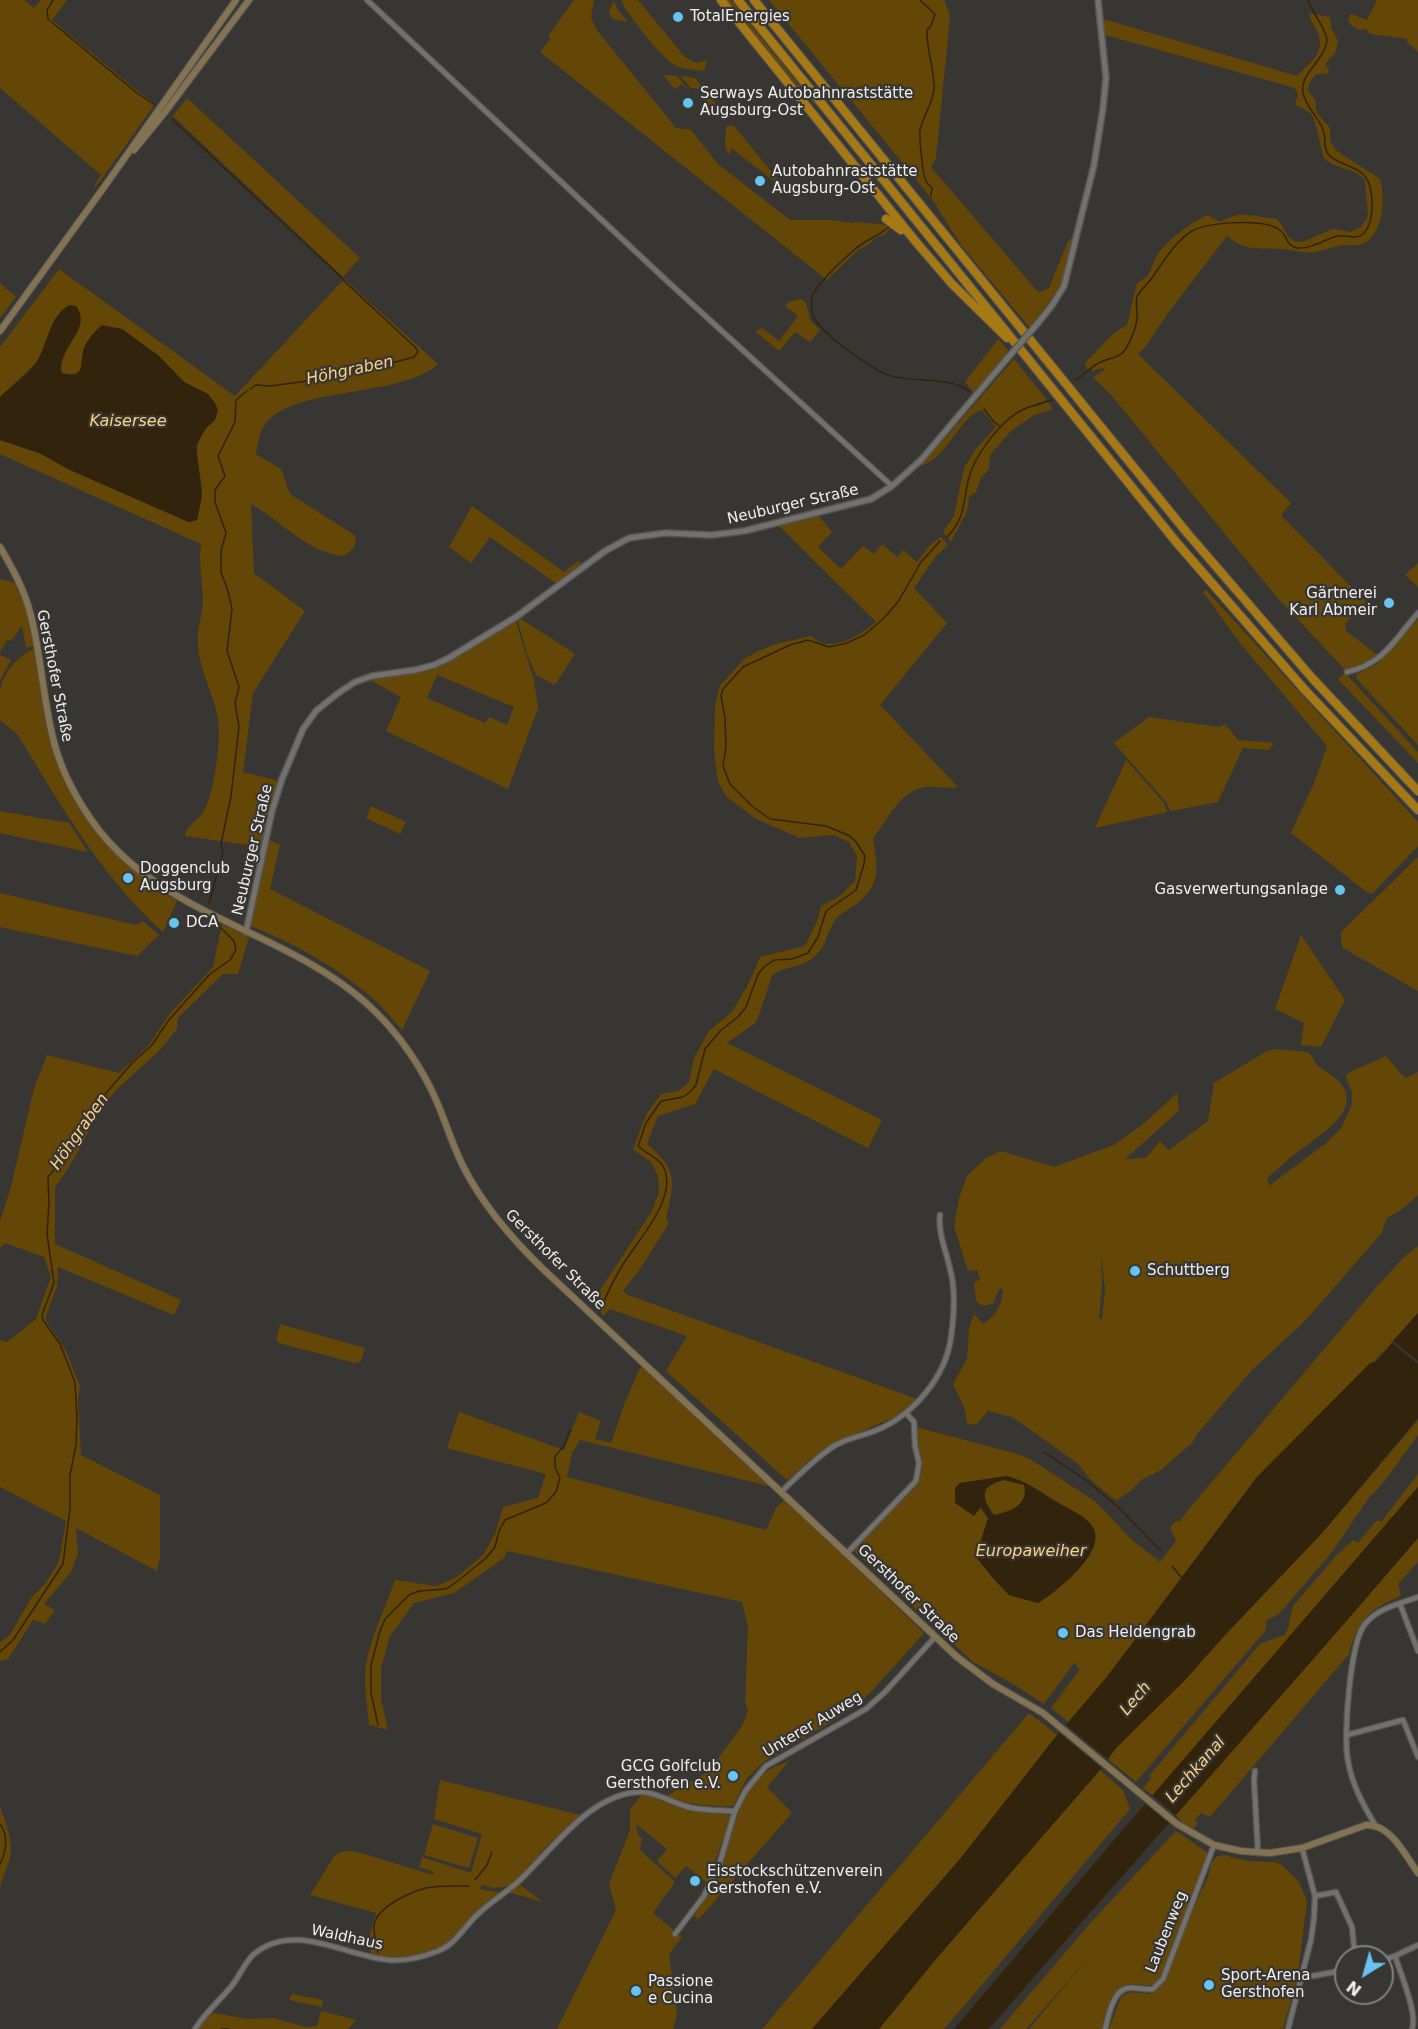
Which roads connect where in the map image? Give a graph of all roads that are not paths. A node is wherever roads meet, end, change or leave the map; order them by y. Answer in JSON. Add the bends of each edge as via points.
{"nodes":[{"id":1,"x":236,"y":0,"type":"edge"},
{"id":2,"x":249,"y":0,"type":"edge"},
{"id":3,"x":367,"y":0,"type":"edge"},
{"id":4,"x":721,"y":0,"type":"edge"},
{"id":5,"x":738,"y":0,"type":"edge"},
{"id":6,"x":755,"y":0,"type":"edge"},
{"id":7,"x":1098,"y":0,"type":"edge"},
{"id":8,"x":107,"y":183,"type":"junction"},
{"id":9,"x":886,"y":219,"type":"dead end"},
{"id":10,"x":916,"y":242,"type":"junction"},
{"id":11,"x":0,"y":331,"type":"edge"},
{"id":12,"x":1021,"y":350,"type":"junction"},
{"id":13,"x":892,"y":486,"type":"junction"},
{"id":14,"x":0,"y":547,"type":"edge"},
{"id":15,"x":1418,"y":613,"type":"edge"},
{"id":16,"x":1347,"y":672,"type":"dead end"},
{"id":17,"x":1418,"y":791,"type":"edge"},
{"id":18,"x":1418,"y":810,"type":"edge"},
{"id":19,"x":246,"y":932,"type":"junction"},
{"id":20,"x":940,"y":1215,"type":"dead end"},
{"id":21,"x":906,"y":1413,"type":"junction"},
{"id":22,"x":782,"y":1491,"type":"junction"},
{"id":23,"x":847,"y":1553,"type":"junction"},
{"id":24,"x":1418,"y":1597,"type":"edge"},
{"id":25,"x":1400,"y":1604,"type":"junction"},
{"id":26,"x":934,"y":1637,"type":"junction"},
{"id":27,"x":1418,"y":1651,"type":"edge"},
{"id":28,"x":1347,"y":1735,"type":"junction"},
{"id":29,"x":1418,"y":1757,"type":"edge"},
{"id":30,"x":1255,"y":1771,"type":"dead end"},
{"id":31,"x":735,"y":1811,"type":"junction"},
{"id":32,"x":1375,"y":1825,"type":"junction"},
{"id":33,"x":1214,"y":1845,"type":"junction"},
{"id":34,"x":1302,"y":1848,"type":"junction"},
{"id":35,"x":1258,"y":1853,"type":"junction"},
{"id":36,"x":1418,"y":1873,"type":"edge"},
{"id":37,"x":1315,"y":1896,"type":"junction"},
{"id":38,"x":675,"y":1934,"type":"dead end"},
{"id":39,"x":1354,"y":1945,"type":"edge"},
{"id":40,"x":1418,"y":1945,"type":"edge"},
{"id":41,"x":1395,"y":1956,"type":"joint"},
{"id":42,"x":1334,"y":1972,"type":"edge"},
{"id":43,"x":1301,"y":1978,"type":"junction"},
{"id":44,"x":195,"y":2029,"type":"edge"},
{"id":45,"x":1105,"y":2029,"type":"edge"},
{"id":46,"x":1288,"y":2029,"type":"edge"},
{"id":47,"x":1412,"y":2029,"type":"edge"}],
"edges":[{"from":1,"to":8,"type":"main road"},
{"from":2,"to":8,"type":"main road"},
{"from":3,"to":13,"type":"street"},
{"from":4,"to":10,"type":"highway"},
{"from":5,"to":12,"type":"highway"},
{"from":6,"to":17,"type":"highway","via":[[1195,543],[1313,679]]},
{"from":7,"to":13,"type":"street","name":"Neuburger Straße","bridge":true,"via":[[1106,78],[1102,118],[1064,286],[1038,323],[921,460]]},
{"from":8,"to":11,"type":"main road"},
{"from":9,"to":10,"type":"highway"},
{"from":10,"to":12,"type":"highway","via":[[973,307]]},
{"from":12,"to":18,"type":"highway","via":[[1227,601]]},
{"from":13,"to":19,"type":"street","name":"Neuburger Straße","via":[[871,499],[744,531],[629,538],[605,551],[516,617],[449,658],[434,665],[372,676],[337,694],[316,711],[303,729],[282,778]]},
{"from":14,"to":19,"type":"main road","name":"Gersthofer Straße","via":[[19,579],[31,615],[53,738],[84,810],[130,864],[180,899]]},
{"from":15,"to":16,"type":"street","via":[[1380,657],[1368,666]]},
{"from":19,"to":22,"type":"main road","name":"Gersthofer Straße","via":[[330,975],[386,1023],[423,1074],[463,1166],[507,1232]]},
{"from":20,"to":21,"type":"street","via":[[939,1231],[951,1271],[951,1340],[934,1381]]},
{"from":21,"to":22,"type":"street","via":[[876,1431],[834,1446]]},
{"from":21,"to":23,"type":"street","via":[[914,1422],[919,1463],[916,1481]]},
{"from":22,"to":23,"type":"main road","name":"Gersthofer Straße"},
{"from":23,"to":26,"type":"main road","name":"Gersthofer Straße"},
{"from":24,"to":25,"type":"street"},
{"from":25,"to":27,"type":"street"},
{"from":25,"to":28,"type":"street","via":[[1380,1611],[1362,1629],[1352,1667]]},
{"from":26,"to":31,"type":"street","name":"Unterer Auweg","via":[[866,1709],[766,1766]]},
{"from":26,"to":33,"type":"main road","name":"Gersthofer Straße","via":[[973,1670],[1049,1718],[1177,1824]]},
{"from":28,"to":29,"type":"street","via":[[1402,1720]]},
{"from":28,"to":32,"type":"street","via":[[1347,1760],[1354,1788]]},
{"from":30,"to":35,"type":"street"},
{"from":31,"to":38,"type":"street","name":"Unterer Auweg","via":[[720,1862],[704,1896]]},
{"from":31,"to":44,"type":"street","name":"Waldhaus","via":[[687,1807],[643,1792],[618,1796],[580,1818],[521,1879],[439,1951],[388,1960],[291,1939],[272,1944],[251,1957],[237,1980]]},
{"from":32,"to":34,"type":"main road","name":"Gersthofer Straße"},
{"from":32,"to":36,"type":"main road","via":[[1384,1829]]},
{"from":33,"to":35,"type":"main road","name":"Gersthofer Straße"},
{"from":33,"to":45,"type":"street","name":"Laubenweg","via":[[1163,1979],[1153,1989],[1132,1987],[1120,1992]]},
{"from":34,"to":35,"type":"main road","name":"Gersthofer Straße"},
{"from":34,"to":37,"type":"street"},
{"from":37,"to":39,"type":"street","via":[[1336,1892],[1352,1927]]},
{"from":37,"to":43,"type":"street","via":[[1311,1940]]},
{"from":40,"to":41,"type":"street"},
{"from":41,"to":47,"type":"street","via":[[1411,2007]]},
{"from":42,"to":43,"type":"street"},
{"from":43,"to":46,"type":"street"}]}
